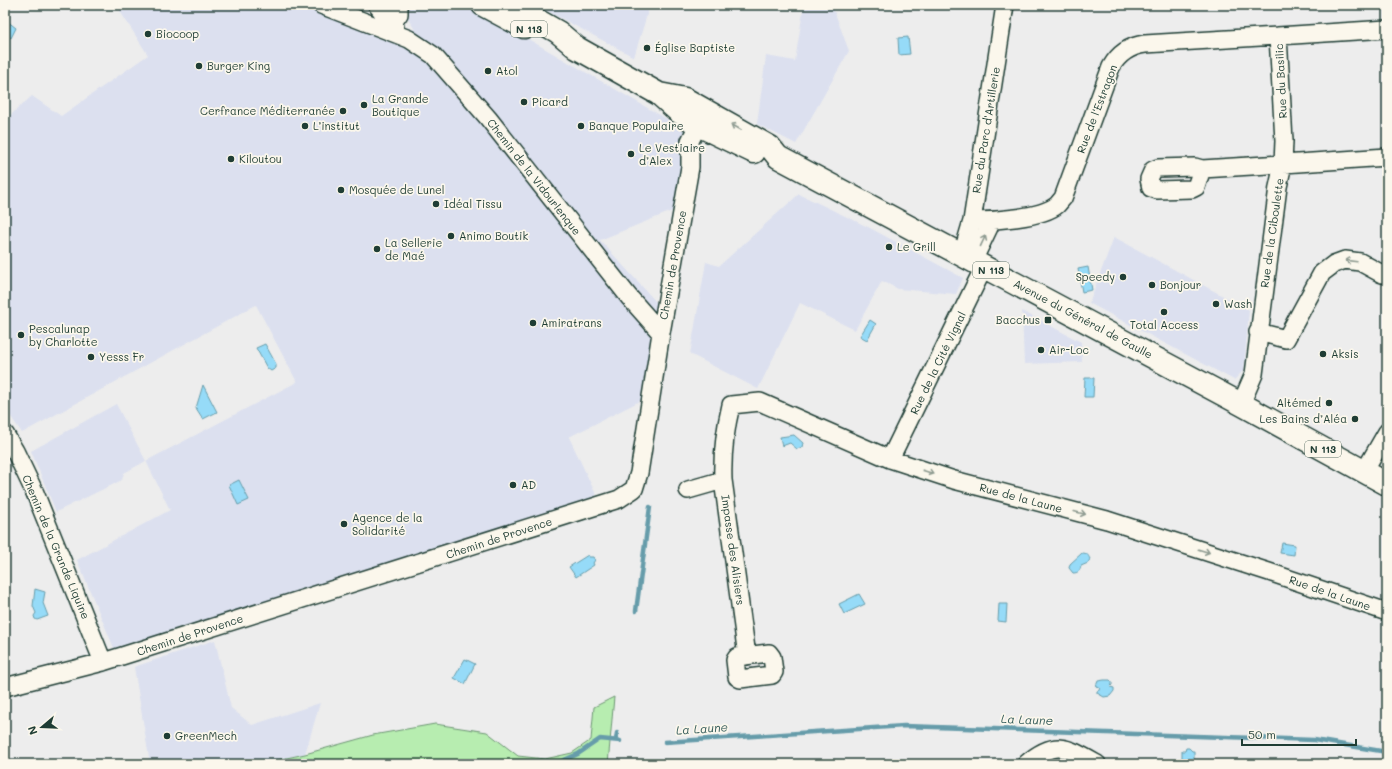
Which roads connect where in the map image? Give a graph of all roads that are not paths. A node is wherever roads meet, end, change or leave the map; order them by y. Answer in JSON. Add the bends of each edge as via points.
{"nodes":[{"id":1,"x":321,"y":5,"type":"edge"},
{"id":2,"x":377,"y":5,"type":"edge"},
{"id":3,"x":483,"y":5,"type":"edge"},
{"id":4,"x":511,"y":5,"type":"edge"},
{"id":5,"x":1005,"y":5,"type":"edge"},
{"id":6,"x":396,"y":20,"type":"edge"},
{"id":7,"x":1387,"y":29,"type":"edge"},
{"id":8,"x":1278,"y":36,"type":"junction"},
{"id":9,"x":577,"y":48,"type":"junction"},
{"id":10,"x":659,"y":94,"type":"junction"},
{"id":11,"x":698,"y":125,"type":"junction"},
{"id":12,"x":778,"y":157,"type":"junction"},
{"id":13,"x":1387,"y":157,"type":"edge"},
{"id":14,"x":1283,"y":164,"type":"junction"},
{"id":15,"x":1202,"y":169,"type":"dead end"},
{"id":16,"x":972,"y":221,"type":"junction"},
{"id":17,"x":992,"y":221,"type":"junction"},
{"id":18,"x":973,"y":261,"type":"junction"},
{"id":19,"x":1387,"y":275,"type":"edge"},
{"id":20,"x":1258,"y":332,"type":"junction"},
{"id":21,"x":661,"y":333,"type":"junction"},
{"id":22,"x":1241,"y":404,"type":"junction"},
{"id":23,"x":1387,"y":432,"type":"edge"},
{"id":24,"x":5,"y":434,"type":"edge"},
{"id":25,"x":890,"y":460,"type":"junction"},
{"id":26,"x":1364,"y":472,"type":"junction"},
{"id":27,"x":723,"y":480,"type":"junction"},
{"id":28,"x":1387,"y":484,"type":"edge"},
{"id":29,"x":688,"y":490,"type":"dead end"},
{"id":30,"x":1387,"y":612,"type":"edge"},
{"id":31,"x":747,"y":656,"type":"dead end"},
{"id":32,"x":103,"y":662,"type":"junction"},
{"id":33,"x":5,"y":687,"type":"edge"},
{"id":34,"x":1026,"y":764,"type":"edge"},
{"id":35,"x":1097,"y":764,"type":"edge"}],
"edges":[{"from":1,"to":6,"type":"street","name":"Chemin de la Vidourlenque"},
{"from":2,"to":6,"type":"street","name":"Chemin de la Vidourlenque","via":[[387,18]]},
{"from":3,"to":9,"type":"main road","number":"N 113","via":[[552,41]]},
{"from":4,"to":9,"type":"main road","number":"N 113","via":[[558,32]]},
{"from":5,"to":16,"type":"street","name":"Rue du Parc d'Artillerie"},
{"from":6,"to":21,"type":"street","name":"Chemin de la Vidourlenque","via":[[409,39],[433,55],[488,118],[629,297]]},
{"from":7,"to":8,"type":"street","name":"Rue du Basilic"},
{"from":8,"to":14,"type":"street","name":"Rue du Basilic"},
{"from":8,"to":17,"type":"street","name":"Rue de l'Estragon","via":[[1145,44],[1128,49],[1111,67],[1063,198],[1057,206],[1043,213]]},
{"from":9,"to":10,"type":"main road","number":"N 113"},
{"from":10,"to":11,"type":"main road","name":"Avenue du Général de Gaulle","number":"N 113"},
{"from":12,"to":10,"type":"main road","name":"Avenue du Général de Gaulle","number":"N 113","one_way":true,"via":[[770,147],[685,99]]},
{"from":11,"to":12,"type":"main road","name":"Avenue du Général de Gaulle","number":"N 113","via":[[763,157]]},
{"from":11,"to":21,"type":"street","name":"Chemin de Provence","via":[[690,141],[690,167]]},
{"from":12,"to":18,"type":"main road","name":"Avenue du Général de Gaulle","number":"N 113"},
{"from":13,"to":14,"type":"street","name":"Rue de la Ciboulette"},
{"from":14,"to":15,"type":"street"},
{"from":14,"to":20,"type":"street","name":"Rue de la Ciboulette"},
{"from":16,"to":17,"type":"street","name":"Rue de l'Estragon"},
{"from":16,"to":18,"type":"street","name":"Rue du Parc d'Artillerie"},
{"from":18,"to":17,"type":"street","one_way":true},
{"from":18,"to":22,"type":"main road","name":"Avenue du Général de Gaulle","number":"N 113"},
{"from":18,"to":25,"type":"street","name":"Rue de la Cité Vignal"},
{"from":19,"to":20,"type":"street","one_way":true,"via":[[1360,262],[1345,260],[1334,264],[1322,273],[1286,339]]},
{"from":20,"to":22,"type":"street","name":"Rue de la Ciboulette","via":[[1254,374]]},
{"from":21,"to":32,"type":"street","name":"Chemin de Provence","via":[[639,473],[634,489],[619,499]]},
{"from":22,"to":26,"type":"main road","name":"Avenue du Général de Gaulle","number":"N 113"},
{"from":23,"to":26,"type":"street"},
{"from":24,"to":32,"type":"street","name":"Chemin de la Grande Liquine","via":[[35,493]]},
{"from":25,"to":27,"type":"street","name":"Rue de la Laune","via":[[760,402],[731,405],[722,462]]},
{"from":25,"to":30,"type":"street","name":"Rue de la Laune","one_way":true,"via":[[954,480],[1107,520]]},
{"from":26,"to":28,"type":"main road","name":"Avenue du Général de Gaulle","number":"N 113"},
{"from":27,"to":29,"type":"street","name":"Impasse des Alisiers"},
{"from":27,"to":31,"type":"street","name":"Impasse des Alisiers"},
{"from":32,"to":33,"type":"street","name":"Chemin de Provence"},
{"from":34,"to":35,"type":"street","via":[[1038,754],[1059,747],[1074,751]]}]}
